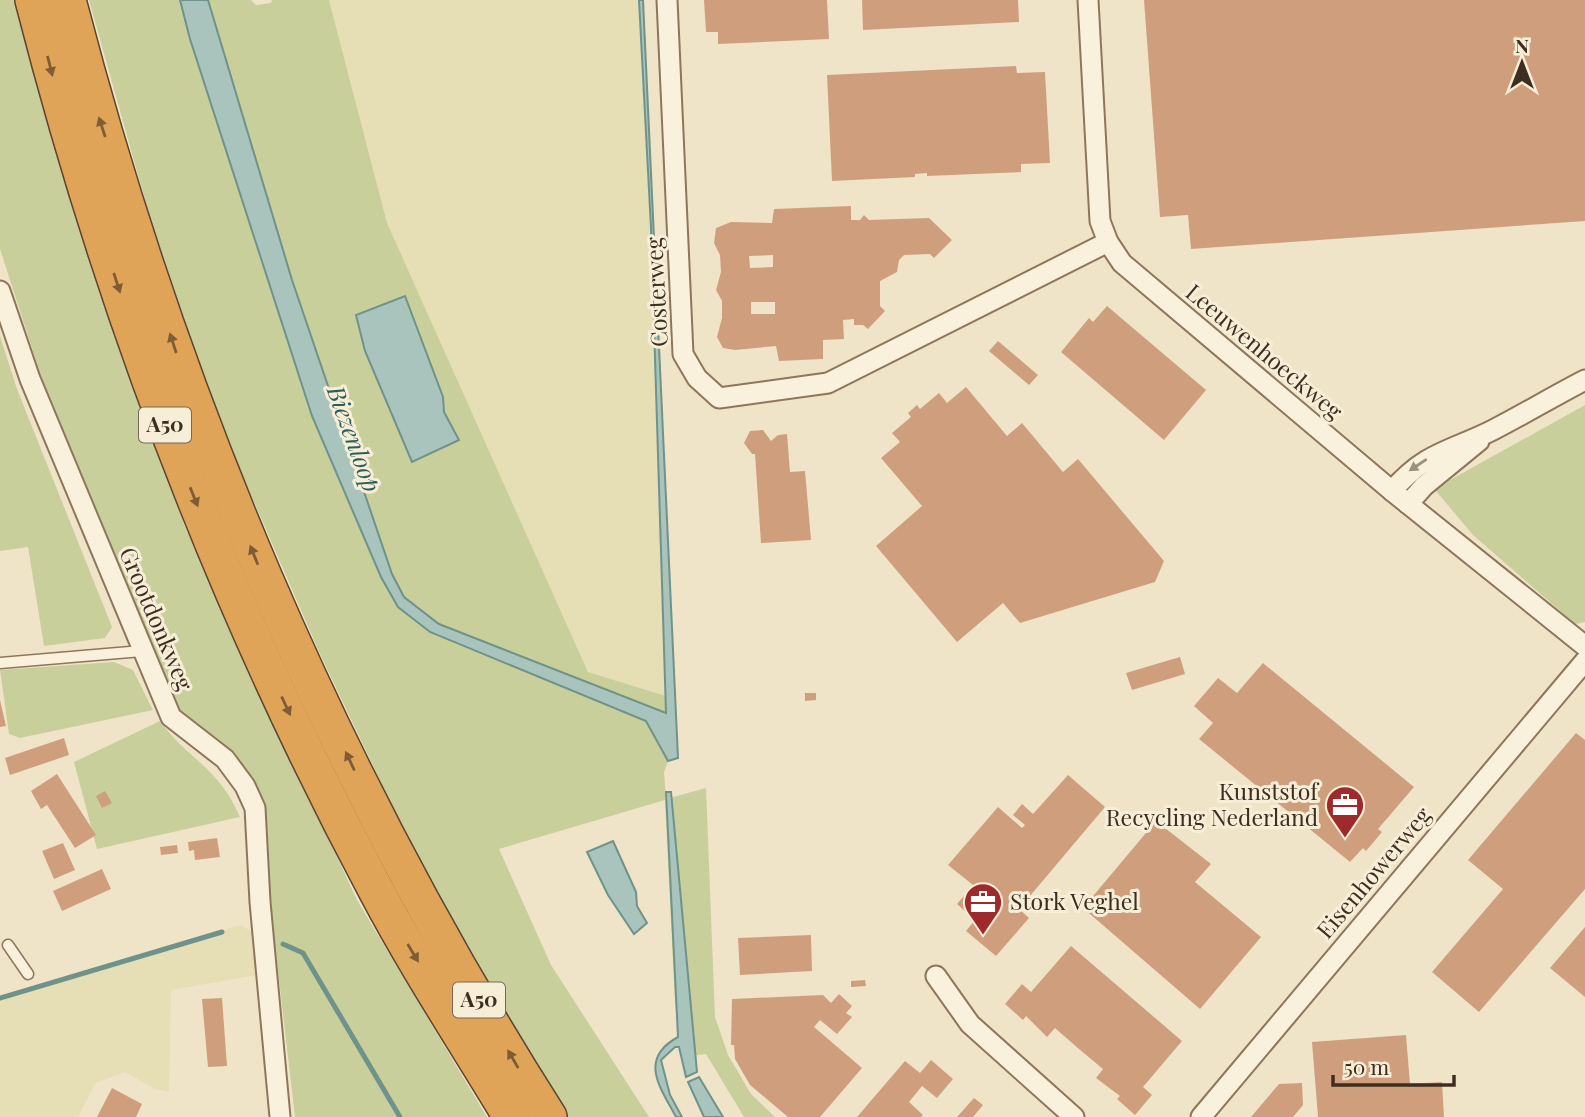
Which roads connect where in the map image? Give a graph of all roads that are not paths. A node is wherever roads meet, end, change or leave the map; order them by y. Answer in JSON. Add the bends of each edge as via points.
{"nodes":[{"id":1,"x":33,"y":0,"type":"edge"},
{"id":2,"x":68,"y":0,"type":"edge"},
{"id":3,"x":667,"y":0,"type":"edge"},
{"id":4,"x":1088,"y":0,"type":"edge"},
{"id":5,"x":1108,"y":242,"type":"junction"},
{"id":6,"x":0,"y":290,"type":"edge"},
{"id":7,"x":1585,"y":380,"type":"edge"},
{"id":8,"x":1490,"y":431,"type":"junction"},
{"id":9,"x":1392,"y":491,"type":"junction"},
{"id":10,"x":1408,"y":504,"type":"junction"},
{"id":11,"x":1585,"y":646,"type":"edge"},
{"id":12,"x":142,"y":651,"type":"junction"},
{"id":13,"x":1585,"y":661,"type":"edge"},
{"id":14,"x":0,"y":663,"type":"edge"},
{"id":15,"x":394,"y":888,"type":"junction"},
{"id":16,"x":8,"y":945,"type":"dead end"},
{"id":17,"x":28,"y":974,"type":"dead end"},
{"id":18,"x":936,"y":976,"type":"dead end"},
{"id":19,"x":280,"y":1117,"type":"edge"},
{"id":20,"x":510,"y":1117,"type":"edge"},
{"id":21,"x":549,"y":1117,"type":"edge"},
{"id":22,"x":1074,"y":1117,"type":"edge"},
{"id":23,"x":1201,"y":1117,"type":"edge"}],
"edges":[{"from":1,"to":15,"type":"highway","number":"A50","one_way":true,"via":[[64,119],[157,403],[236,601],[346,833]]},
{"from":15,"to":2,"type":"highway","number":"A50","one_way":true,"via":[[379,823],[268,590],[197,414],[98,114]]},
{"from":3,"to":5,"type":"street","name":"Costerweg","via":[[683,354],[697,378],[719,398],[828,383]]},
{"from":4,"to":5,"type":"street","name":"Leeuwenhoeckweg","via":[[1100,221]]},
{"from":5,"to":9,"type":"street","name":"Leeuwenhoeckweg","via":[[1122,263]]},
{"from":6,"to":12,"type":"street","name":"Grootdonkweg","via":[[30,379]]},
{"from":7,"to":8,"type":"street"},
{"from":8,"to":9,"type":"street","one_way":true,"via":[[1450,446],[1412,468]]},
{"from":8,"to":10,"type":"street"},
{"from":9,"to":10,"type":"street","name":"Leeuwenhoeckweg"},
{"from":10,"to":11,"type":"street","name":"Leeuwenhoeckweg"},
{"from":12,"to":14,"type":"lane"},
{"from":12,"to":19,"type":"street","name":"Grootdonkweg","via":[[171,717],[225,759],[255,808]]},
{"from":13,"to":23,"type":"street","name":"Eisenhowerweg"},
{"from":15,"to":20,"type":"highway","number":"A50","one_way":true},
{"from":21,"to":15,"type":"highway","number":"A50","one_way":true},
{"from":16,"to":17,"type":"lane"},
{"from":18,"to":22,"type":"street","via":[[970,1024]]}]}
